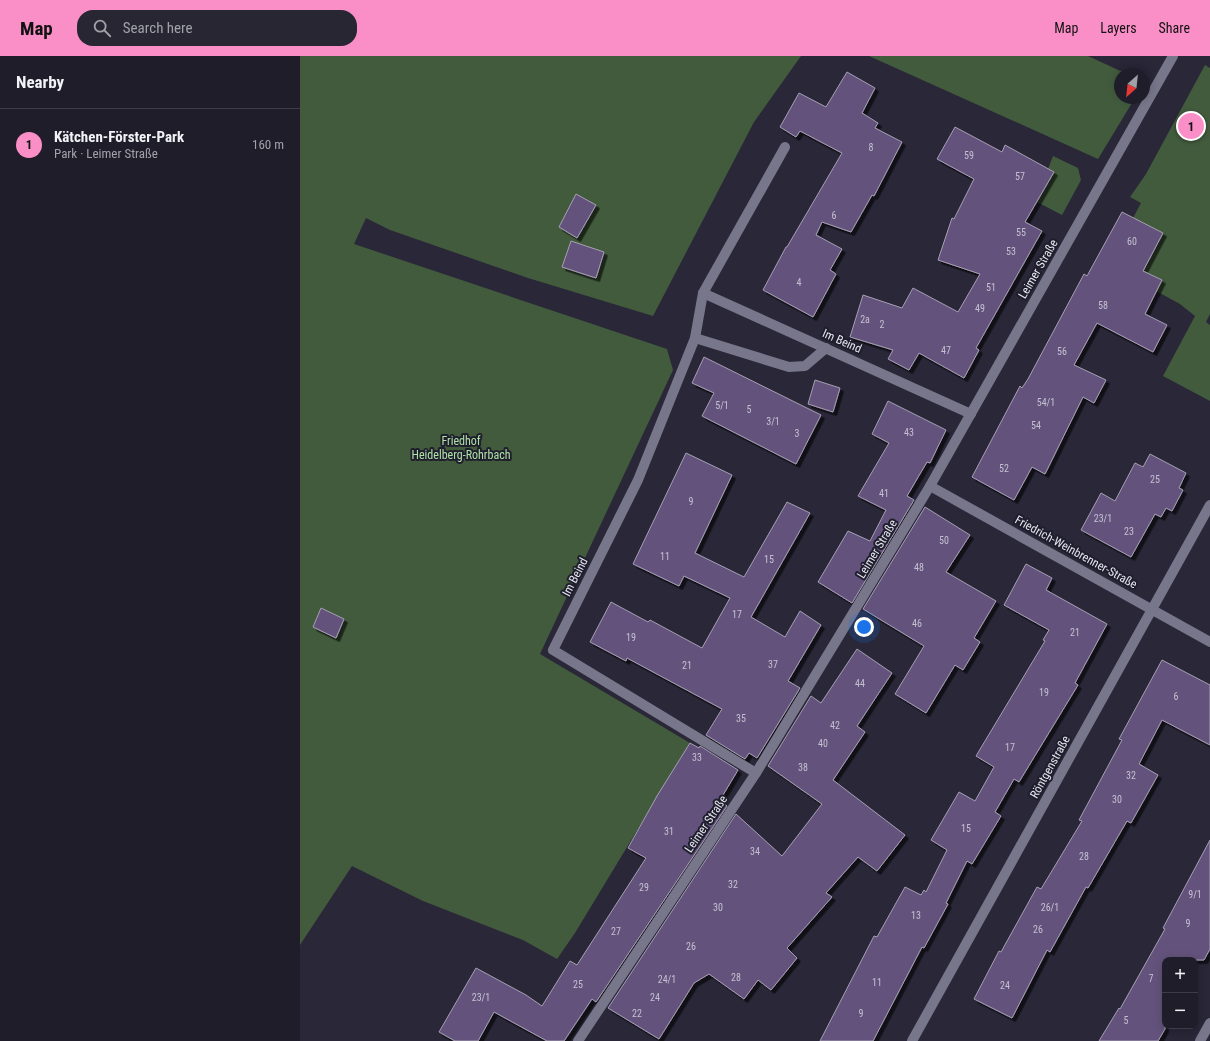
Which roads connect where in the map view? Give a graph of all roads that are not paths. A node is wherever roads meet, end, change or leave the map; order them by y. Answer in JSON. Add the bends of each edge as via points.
{"nodes":[{"id":1,"x":1173,"y":56,"type":"edge"},
{"id":2,"x":785,"y":147,"type":"dead end"},
{"id":3,"x":703,"y":293,"type":"junction"},
{"id":4,"x":695,"y":338,"type":"junction"},
{"id":5,"x":826,"y":348,"type":"junction"},
{"id":6,"x":971,"y":414,"type":"junction"},
{"id":7,"x":930,"y":486,"type":"junction"},
{"id":8,"x":1210,"y":505,"type":"edge"},
{"id":9,"x":1152,"y":609,"type":"junction"},
{"id":10,"x":1210,"y":642,"type":"edge"},
{"id":11,"x":756,"y":773,"type":"junction"},
{"id":12,"x":1210,"y":1023,"type":"edge"},
{"id":13,"x":583,"y":1040,"type":"edge"},
{"id":14,"x":912,"y":1041,"type":"edge"},
{"id":15,"x":1200,"y":1041,"type":"edge"}],
"edges":[{"from":1,"to":6,"type":"street","name":"Leimer Straße"},
{"from":2,"to":3,"type":"street","name":"Im Beind"},
{"from":3,"to":4,"type":"street","name":"Im Beind"},
{"from":3,"to":5,"type":"street","name":"Im Beind"},
{"from":4,"to":5,"type":"street","via":[[789,367],[805,366]]},
{"from":4,"to":11,"type":"street","name":"Im Beind","via":[[638,480],[553,650]]},
{"from":5,"to":6,"type":"street","name":"Im Beind"},
{"from":6,"to":7,"type":"street","name":"Leimer Straße"},
{"from":7,"to":9,"type":"street","name":"Friedrich-Weinbrenner-Straße"},
{"from":7,"to":11,"type":"street","name":"Leimer Straße"},
{"from":8,"to":9,"type":"street","name":"Röntgenstraße"},
{"from":9,"to":10,"type":"street","name":"Friedrich-Weinbrenner-Straße"},
{"from":9,"to":14,"type":"street","name":"Röntgenstraße"},
{"from":11,"to":13,"type":"street","name":"Leimer Straße"},
{"from":12,"to":15,"type":"street"}]}
